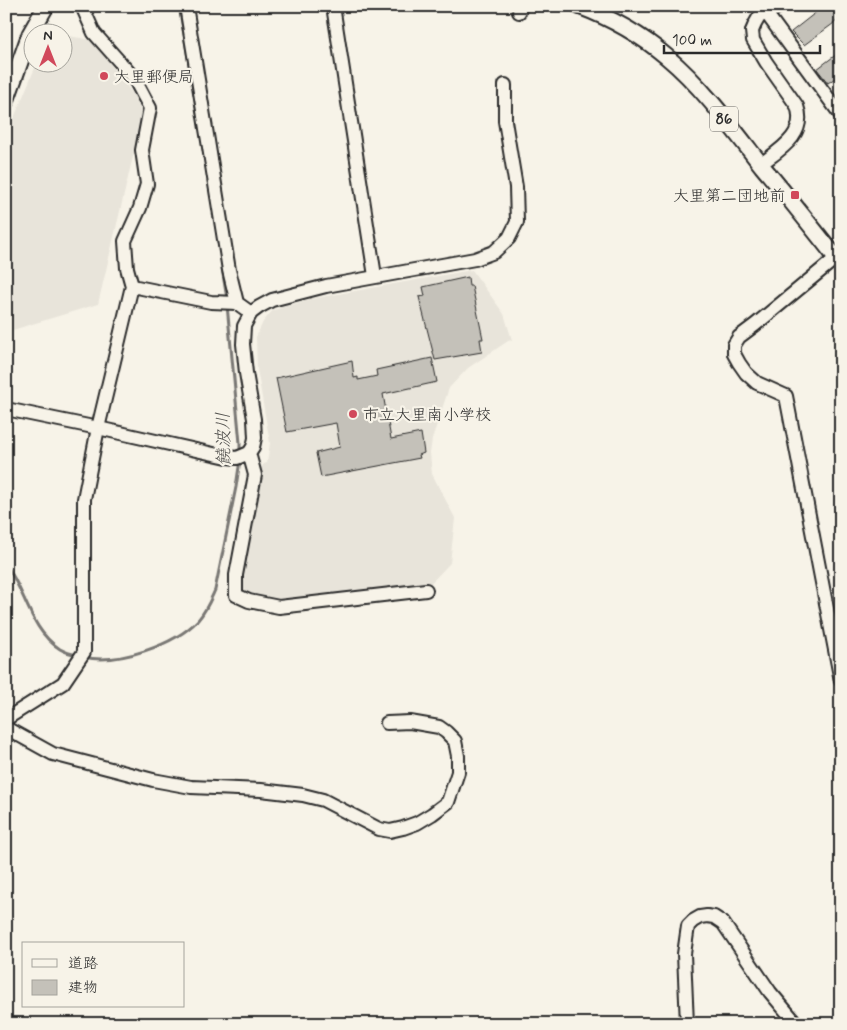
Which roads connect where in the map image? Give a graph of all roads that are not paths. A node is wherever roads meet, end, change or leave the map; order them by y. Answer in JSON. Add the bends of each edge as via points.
{"nodes":[{"id":1,"x":46,"y":6,"type":"edge"},
{"id":2,"x":82,"y":6,"type":"edge"},
{"id":3,"x":186,"y":6,"type":"edge"},
{"id":4,"x":333,"y":6,"type":"edge"},
{"id":5,"x":579,"y":6,"type":"edge"},
{"id":6,"x":780,"y":6,"type":"edge"},
{"id":7,"x":766,"y":13,"type":"junction"},
{"id":8,"x":506,"y":86,"type":"dead end"},
{"id":9,"x":6,"y":101,"type":"edge"},
{"id":10,"x":840,"y":114,"type":"edge"},
{"id":11,"x":761,"y":164,"type":"junction"},
{"id":12,"x":838,"y":261,"type":"edge"},
{"id":13,"x":375,"y":276,"type":"junction"},
{"id":14,"x":132,"y":286,"type":"junction"},
{"id":15,"x":233,"y":302,"type":"junction"},
{"id":16,"x":251,"y":313,"type":"junction"},
{"id":17,"x":6,"y":409,"type":"edge"},
{"id":18,"x":98,"y":428,"type":"junction"},
{"id":19,"x":249,"y":453,"type":"junction"},
{"id":20,"x":426,"y":590,"type":"dead end"},
{"id":21,"x":841,"y":681,"type":"edge"},
{"id":22,"x":6,"y":719,"type":"edge"},
{"id":23,"x":387,"y":723,"type":"dead end"},
{"id":24,"x":6,"y":728,"type":"edge"},
{"id":25,"x":687,"y":1024,"type":"edge"},
{"id":26,"x":797,"y":1024,"type":"edge"}],
"edges":[{"from":1,"to":9,"type":"main road","via":[[30,34]]},
{"from":2,"to":14,"type":"street","via":[[94,33],[134,78],[150,108],[142,150],[147,184],[125,241]]},
{"from":3,"to":15,"type":"street"},
{"from":4,"to":13,"type":"street"},
{"from":5,"to":11,"type":"main road","number":"86","via":[[624,27],[666,56],[703,93]]},
{"from":6,"to":7,"type":"street"},
{"from":7,"to":10,"type":"street"},
{"from":7,"to":11,"type":"street","via":[[755,24],[753,40],[797,106],[800,121],[794,137]]},
{"from":8,"to":13,"type":"street","via":[[505,121],[516,187],[517,222],[509,238],[494,252],[475,259]]},
{"from":11,"to":12,"type":"main road","number":"86"},
{"from":12,"to":21,"type":"street","via":[[739,337],[734,345],[734,354],[746,373],[757,382],[786,396]]},
{"from":13,"to":16,"type":"street","via":[[272,300]]},
{"from":14,"to":15,"type":"street","via":[[210,302]]},
{"from":14,"to":18,"type":"street"},
{"from":15,"to":16,"type":"street"},
{"from":16,"to":19,"type":"street","via":[[244,326],[243,344],[254,419],[255,438]]},
{"from":17,"to":18,"type":"street"},
{"from":18,"to":19,"type":"street","via":[[227,457],[237,458]]},
{"from":18,"to":22,"type":"street","via":[[84,499],[84,652],[63,683]]},
{"from":19,"to":20,"type":"street","via":[[255,475],[236,575],[236,595],[248,601],[279,607]]},
{"from":23,"to":24,"type":"street","via":[[410,722],[439,727],[454,741],[458,756],[458,772],[448,802],[417,823],[390,831],[379,829],[324,800],[303,794],[190,788],[153,780],[53,754]]},
{"from":25,"to":26,"type":"street","via":[[684,954],[688,926],[707,916],[723,923],[770,992]]}]}
